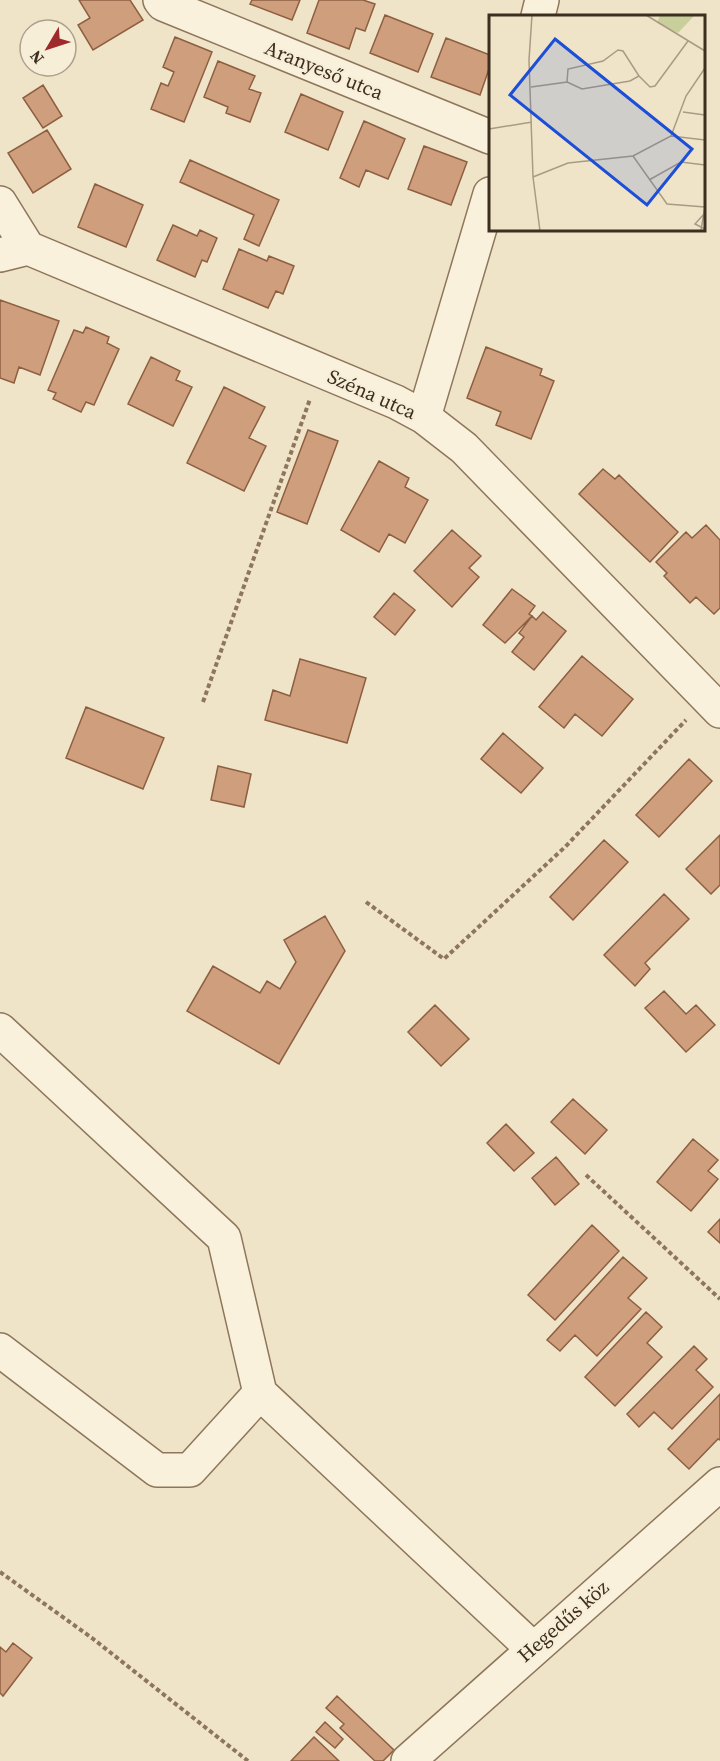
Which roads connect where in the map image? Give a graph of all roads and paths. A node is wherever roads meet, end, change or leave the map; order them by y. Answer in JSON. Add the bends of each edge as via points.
{"nodes":[{"id":1,"x":160,"y":0,"type":"edge"},
{"id":2,"x":542,"y":0,"type":"edge"},
{"id":3,"x":538,"y":15,"type":"edge"},
{"id":4,"x":489,"y":137,"type":"edge"},
{"id":5,"x":489,"y":197,"type":"edge"},
{"id":6,"x":0,"y":203,"type":"edge"},
{"id":7,"x":14,"y":251,"type":"edge"},
{"id":8,"x":320,"y":370,"type":"junction"},
{"id":9,"x":424,"y":417,"type":"junction"},
{"id":10,"x":203,"y":702,"type":"dead end"},
{"id":11,"x":717,"y":708,"type":"edge"},
{"id":12,"x":366,"y":902,"type":"dead end"},
{"id":13,"x":0,"y":1030,"type":"edge"},
{"id":14,"x":586,"y":1175,"type":"dead end"},
{"id":15,"x":720,"y":1299,"type":"edge"},
{"id":16,"x":0,"y":1350,"type":"edge"},
{"id":17,"x":260,"y":1393,"type":"junction"},
{"id":18,"x":720,"y":1484,"type":"edge"},
{"id":19,"x":0,"y":1572,"type":"edge"},
{"id":20,"x":532,"y":1648,"type":"junction"},
{"id":21,"x":248,"y":1761,"type":"edge"},
{"id":22,"x":408,"y":1761,"type":"edge"}],
"edges":[{"from":1,"to":4,"type":"street","name":"Aranyeső utca"},
{"from":2,"to":3,"type":"street"},
{"from":5,"to":9,"type":"street"},
{"from":6,"to":7,"type":"street"},
{"from":7,"to":8,"type":"street","name":"Széna utca"},
{"from":8,"to":9,"type":"street","name":"Széna utca"},
{"from":8,"to":10,"type":"path"},
{"from":9,"to":11,"type":"street","name":"Széna utca","via":[[464,448]]},
{"from":11,"to":12,"type":"path","via":[[691,715],[565,847],[444,959]]},
{"from":13,"to":17,"type":"street","via":[[224,1238]]},
{"from":14,"to":15,"type":"path"},
{"from":16,"to":17,"type":"street","via":[[157,1470],[190,1470]]},
{"from":17,"to":20,"type":"street"},
{"from":18,"to":20,"type":"street","name":"Hegedűs köz"},
{"from":19,"to":21,"type":"path","via":[[92,1638]]},
{"from":20,"to":22,"type":"street","name":"Hegedűs köz"}]}
